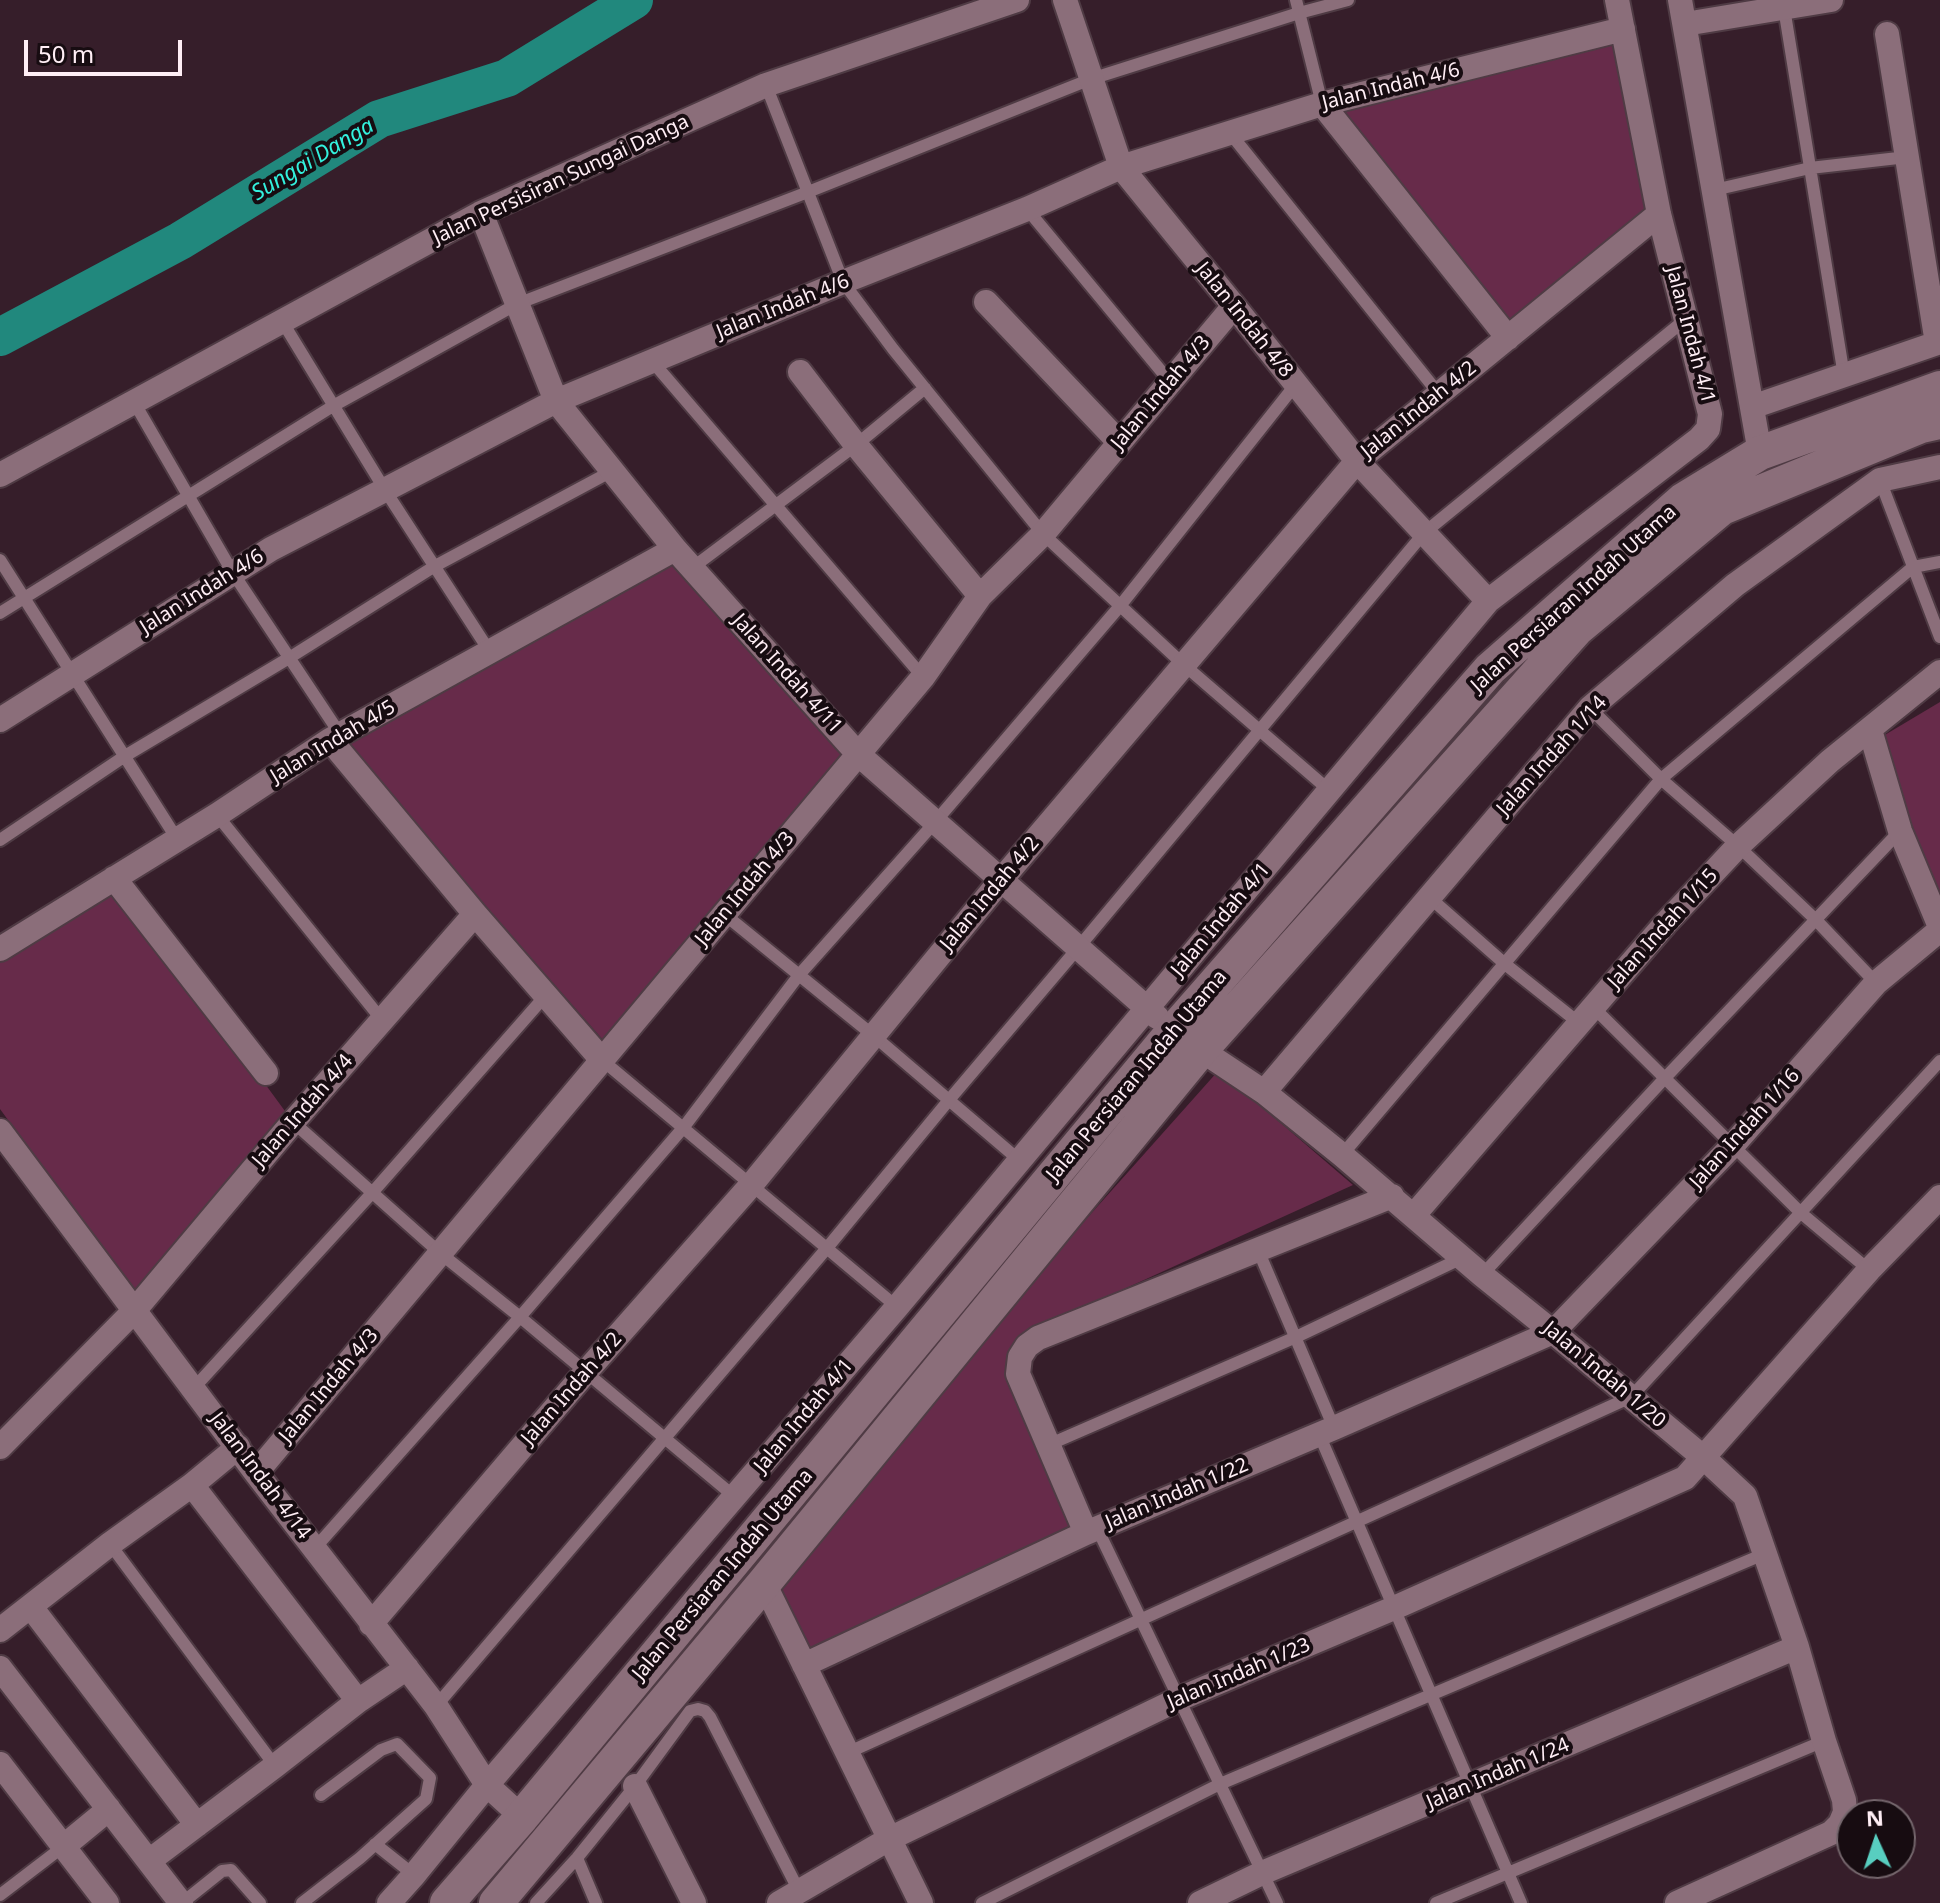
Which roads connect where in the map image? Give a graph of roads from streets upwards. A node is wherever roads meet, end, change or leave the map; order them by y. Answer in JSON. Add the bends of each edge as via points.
{"nodes":[{"id":1,"x":1017,"y":0,"type":"edge"},
{"id":2,"x":1065,"y":0,"type":"edge"},
{"id":3,"x":1617,"y":0,"type":"edge"},
{"id":4,"x":1831,"y":0,"type":"edge"},
{"id":5,"x":1682,"y":12,"type":"edge"},
{"id":6,"x":1623,"y":29,"type":"junction"},
{"id":7,"x":1887,"y":34,"type":"dead end"},
{"id":8,"x":1322,"y":104,"type":"junction"},
{"id":9,"x":1121,"y":167,"type":"junction"},
{"id":10,"x":481,"y":213,"type":"junction"},
{"id":11,"x":1659,"y":214,"type":"junction"},
{"id":12,"x":986,"y":302,"type":"dead end"},
{"id":13,"x":1234,"y":306,"type":"junction"},
{"id":14,"x":1508,"y":338,"type":"junction"},
{"id":15,"x":1939,"y":342,"type":"edge"},
{"id":16,"x":800,"y":372,"type":"dead end"},
{"id":17,"x":1940,"y":388,"type":"edge"},
{"id":18,"x":556,"y":401,"type":"junction"},
{"id":19,"x":1752,"y":407,"type":"junction"},
{"id":20,"x":1940,"y":422,"type":"edge"},
{"id":21,"x":1119,"y":442,"type":"junction"},
{"id":22,"x":1760,"y":453,"type":"junction"},
{"id":23,"x":1357,"y":461,"type":"junction"},
{"id":24,"x":1940,"y":467,"type":"edge"},
{"id":25,"x":0,"y":475,"type":"edge"},
{"id":26,"x":675,"y":549,"type":"junction"},
{"id":27,"x":980,"y":596,"type":"junction"},
{"id":28,"x":1488,"y":601,"type":"junction"},
{"id":29,"x":1940,"y":672,"type":"edge"},
{"id":30,"x":0,"y":720,"type":"edge"},
{"id":31,"x":1870,"y":730,"type":"junction"},
{"id":32,"x":335,"y":737,"type":"junction"},
{"id":33,"x":858,"y":754,"type":"junction"},
{"id":34,"x":114,"y":878,"type":"junction"},
{"id":35,"x":1002,"y":879,"type":"junction"},
{"id":36,"x":475,"y":914,"type":"junction"},
{"id":37,"x":1940,"y":928,"type":"edge"},
{"id":38,"x":0,"y":949,"type":"edge"},
{"id":39,"x":1146,"y":1008,"type":"junction"},
{"id":40,"x":1174,"y":1030,"type":"junction"},
{"id":41,"x":1200,"y":1051,"type":"junction"},
{"id":42,"x":602,"y":1060,"type":"junction"},
{"id":43,"x":266,"y":1073,"type":"dead end"},
{"id":44,"x":1264,"y":1092,"type":"junction"},
{"id":45,"x":0,"y":1131,"type":"edge"},
{"id":46,"x":1392,"y":1196,"type":"junction"},
{"id":47,"x":1940,"y":1197,"type":"edge"},
{"id":48,"x":1414,"y":1215,"type":"junction"},
{"id":49,"x":134,"y":1311,"type":"junction"},
{"id":50,"x":1553,"y":1332,"type":"junction"},
{"id":51,"x":0,"y":1447,"type":"edge"},
{"id":52,"x":238,"y":1447,"type":"junction"},
{"id":53,"x":1704,"y":1458,"type":"junction"},
{"id":54,"x":256,"y":1473,"type":"junction"},
{"id":55,"x":192,"y":1485,"type":"junction"},
{"id":56,"x":1091,"y":1530,"type":"junction"},
{"id":57,"x":764,"y":1583,"type":"junction"},
{"id":58,"x":31,"y":1607,"type":"junction"},
{"id":59,"x":371,"y":1624,"type":"junction"},
{"id":60,"x":0,"y":1630,"type":"edge"},
{"id":61,"x":1797,"y":1647,"type":"junction"},
{"id":62,"x":804,"y":1665,"type":"junction"},
{"id":63,"x":0,"y":1668,"type":"edge"},
{"id":64,"x":407,"y":1668,"type":"junction"},
{"id":65,"x":358,"y":1701,"type":"junction"},
{"id":66,"x":0,"y":1764,"type":"edge"},
{"id":67,"x":487,"y":1785,"type":"junction"},
{"id":68,"x":635,"y":1786,"type":"road end"},
{"id":69,"x":109,"y":1809,"type":"junction"},
{"id":70,"x":522,"y":1817,"type":"junction"},
{"id":71,"x":197,"y":1825,"type":"junction"},
{"id":72,"x":889,"y":1839,"type":"junction"},
{"id":73,"x":64,"y":1846,"type":"junction"},
{"id":74,"x":149,"y":1861,"type":"junction"},
{"id":75,"x":789,"y":1897,"type":"edge"},
{"id":76,"x":107,"y":1903,"type":"edge"},
{"id":77,"x":182,"y":1903,"type":"edge"},
{"id":78,"x":389,"y":1903,"type":"edge"},
{"id":79,"x":447,"y":1903,"type":"edge"},
{"id":80,"x":496,"y":1903,"type":"edge"},
{"id":81,"x":694,"y":1903,"type":"edge"},
{"id":82,"x":921,"y":1903,"type":"edge"},
{"id":83,"x":1200,"y":1903,"type":"edge"},
{"id":84,"x":1677,"y":1903,"type":"edge"}],
"edges":[{"from":1,"to":10,"type":"street","name":"Jalan Persisiran Sungai Danga","via":[[766,85]]},
{"from":2,"to":9,"type":"street","name":"Jalan Indah 4/8"},
{"from":3,"to":6,"type":"street","name":"Jalan Indah 4/1"},
{"from":4,"to":5,"type":"street","via":[[1784,8]]},
{"from":5,"to":19,"type":"street"},
{"from":6,"to":8,"type":"street","name":"Jalan Indah 4/6"},
{"from":6,"to":11,"type":"street","name":"Jalan Indah 4/1"},
{"from":7,"to":15,"type":"street"},
{"from":8,"to":9,"type":"street","name":"Jalan Indah 4/6"},
{"from":8,"to":14,"type":"street"},
{"from":9,"to":13,"type":"street","name":"Jalan Indah 4/8"},
{"from":9,"to":18,"type":"street","name":"Jalan Indah 4/6"},
{"from":10,"to":18,"type":"street","name":"Jalan Indah 4/11"},
{"from":10,"to":25,"type":"street","name":"Jalan Persisiran Sungai Danga"},
{"from":11,"to":14,"type":"street","name":"Jalan Indah 4/2"},
{"from":11,"to":28,"type":"street","name":"Jalan Indah 4/1","via":[[1710,414],[1708,429]]},
{"from":12,"to":21,"type":"street"},
{"from":13,"to":21,"type":"street","name":"Jalan Indah 4/3"},
{"from":13,"to":23,"type":"street","name":"Jalan Indah 4/8"},
{"from":14,"to":23,"type":"street","name":"Jalan Indah 4/2"},
{"from":15,"to":19,"type":"street"},
{"from":16,"to":27,"type":"street"},
{"from":17,"to":22,"type":"main road","name":"Jalan Persiaran Indah Utama"},
{"from":18,"to":26,"type":"street","name":"Jalan Indah 4/11"},
{"from":18,"to":30,"type":"street","name":"Jalan Indah 4/6","via":[[271,549]]},
{"from":19,"to":22,"type":"street"},
{"from":20,"to":41,"type":"main road","name":"Jalan Persiaran Indah Utama","via":[[1722,508],[1577,629]]},
{"from":21,"to":27,"type":"street","name":"Jalan Indah 4/3","via":[[1043,534]]},
{"from":22,"to":40,"type":"main road","name":"Jalan Persiaran Indah Utama","via":[[1683,500],[1490,669]]},
{"from":23,"to":28,"type":"street","name":"Jalan Indah 4/8"},
{"from":23,"to":35,"type":"street","name":"Jalan Indah 4/2"},
{"from":24,"to":44,"type":"street","name":"Jalan Indah 1/14","via":[[1880,480],[1735,585],[1590,708]]},
{"from":26,"to":32,"type":"street","name":"Jalan Indah 4/5"},
{"from":26,"to":33,"type":"street","name":"Jalan Indah 4/11"},
{"from":27,"to":33,"type":"street","name":"Jalan Indah 4/3","via":[[923,677]]},
{"from":28,"to":39,"type":"street","name":"Jalan Indah 4/1"},
{"from":29,"to":31,"type":"street","name":"Jalan Indah 1/15"},
{"from":31,"to":37,"type":"street","via":[[1900,831]]},
{"from":31,"to":48,"type":"street","name":"Jalan Indah 1/15","via":[[1738,846]]},
{"from":32,"to":34,"type":"street","name":"Jalan Indah 4/5"},
{"from":32,"to":36,"type":"street"},
{"from":33,"to":35,"type":"street","name":"Jalan Indah 4/11"},
{"from":33,"to":42,"type":"street","name":"Jalan Indah 4/3"},
{"from":34,"to":38,"type":"street","name":"Jalan Indah 4/5"},
{"from":34,"to":43,"type":"street"},
{"from":35,"to":39,"type":"street","name":"Jalan Indah 4/11"},
{"from":35,"to":59,"type":"street","name":"Jalan Indah 4/2","via":[[752,1184]]},
{"from":36,"to":42,"type":"street"},
{"from":36,"to":49,"type":"street","name":"Jalan Indah 4/4"},
{"from":37,"to":50,"type":"street","name":"Jalan Indah 1/16","via":[[1876,983],[1733,1145]]},
{"from":39,"to":40,"type":"street","name":"Jalan Indah 4/11"},
{"from":39,"to":67,"type":"street","name":"Jalan Indah 4/1"},
{"from":40,"to":41,"type":"street","name":"Jalan Indah 4/11"},
{"from":40,"to":70,"type":"main road","name":"Jalan Persiaran Indah Utama"},
{"from":41,"to":44,"type":"street","name":"Jalan Indah 1/20"},
{"from":41,"to":57,"type":"main road","name":"Jalan Persiaran Indah Utama"},
{"from":42,"to":54,"type":"street","name":"Jalan Indah 4/3"},
{"from":44,"to":46,"type":"street","name":"Jalan Indah 1/20"},
{"from":45,"to":49,"type":"street","name":"Jalan Indah 4/14"},
{"from":46,"to":48,"type":"street","name":"Jalan Indah 1/20"},
{"from":46,"to":56,"type":"street","via":[[1027,1346],[1018,1374]]},
{"from":47,"to":53,"type":"street","name":"Jalan Indah 1/23"},
{"from":48,"to":50,"type":"street","name":"Jalan Indah 1/20"},
{"from":49,"to":51,"type":"street","name":"Jalan Indah 4/4"},
{"from":49,"to":52,"type":"street","name":"Jalan Indah 4/14"},
{"from":50,"to":53,"type":"street","name":"Jalan Indah 1/20"},
{"from":50,"to":56,"type":"street","name":"Jalan Indah 1/22"},
{"from":52,"to":54,"type":"street","name":"Jalan Indah 4/14"},
{"from":52,"to":55,"type":"street"},
{"from":53,"to":61,"type":"street","name":"Jalan Indah 1/20","via":[[1745,1496]]},
{"from":53,"to":72,"type":"street","name":"Jalan Indah 1/23","via":[[1685,1478],[1179,1699]]},
{"from":54,"to":59,"type":"street","name":"Jalan Indah 4/14"},
{"from":55,"to":58,"type":"street"},
{"from":55,"to":65,"type":"street"},
{"from":56,"to":62,"type":"street","name":"Jalan Indah 1/22"},
{"from":57,"to":62,"type":"street"},
{"from":57,"to":80,"type":"main road","name":"Jalan Persiaran Indah Utama"},
{"from":58,"to":60,"type":"street"},
{"from":58,"to":71,"type":"street"},
{"from":59,"to":64,"type":"street","name":"Jalan Indah 4/14"},
{"from":61,"to":83,"type":"street","name":"Jalan Indah 1/24"},
{"from":61,"to":84,"type":"street","name":"Jalan Indah 1/20","via":[[1844,1800],[1840,1824],[1831,1833]]},
{"from":62,"to":72,"type":"street"},
{"from":63,"to":69,"type":"street"},
{"from":64,"to":65,"type":"street"},
{"from":64,"to":67,"type":"street","name":"Jalan Indah 4/14"},
{"from":65,"to":71,"type":"street"},
{"from":66,"to":73,"type":"street"},
{"from":67,"to":70,"type":"street","name":"Jalan Indah 4/14"},
{"from":67,"to":78,"type":"street","name":"Jalan Indah 4/1"},
{"from":68,"to":81,"type":"street"},
{"from":69,"to":73,"type":"street"},
{"from":69,"to":74,"type":"street"},
{"from":70,"to":79,"type":"main road","name":"Jalan Persiaran Indah Utama"},
{"from":71,"to":74,"type":"street"},
{"from":72,"to":75,"type":"street","name":"Jalan Indah 1/23"},
{"from":72,"to":82,"type":"street"},
{"from":73,"to":76,"type":"street"},
{"from":74,"to":77,"type":"street"}]}
